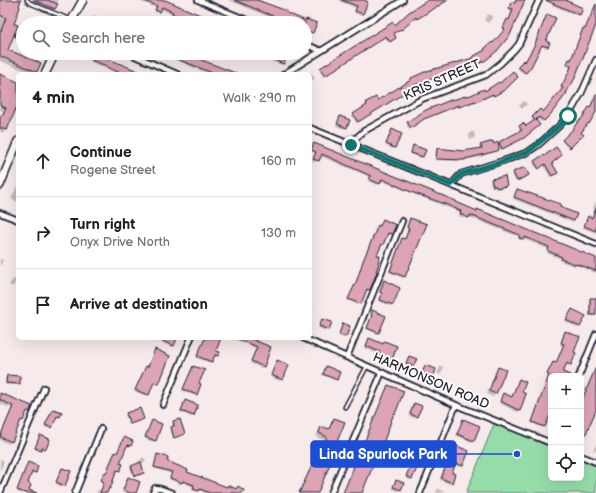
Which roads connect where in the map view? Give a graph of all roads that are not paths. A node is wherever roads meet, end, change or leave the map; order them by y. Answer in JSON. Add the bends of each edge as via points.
{"nodes":[{"id":1,"x":27,"y":0,"type":"edge"},
{"id":2,"x":83,"y":0,"type":"edge"},
{"id":3,"x":198,"y":0,"type":"edge"},
{"id":4,"x":401,"y":0,"type":"edge"},
{"id":5,"x":539,"y":0,"type":"edge"},
{"id":6,"x":58,"y":16,"type":"edge"},
{"id":7,"x":74,"y":16,"type":"edge"},
{"id":8,"x":237,"y":16,"type":"edge"},
{"id":9,"x":312,"y":47,"type":"edge"},
{"id":10,"x":321,"y":51,"type":"junction"},
{"id":11,"x":312,"y":57,"type":"edge"},
{"id":12,"x":52,"y":60,"type":"edge"},
{"id":13,"x":145,"y":60,"type":"edge"},
{"id":14,"x":307,"y":60,"type":"edge"},
{"id":15,"x":596,"y":60,"type":"edge"},
{"id":16,"x":46,"y":72,"type":"edge"},
{"id":17,"x":173,"y":72,"type":"edge"},
{"id":18,"x":287,"y":72,"type":"edge"},
{"id":19,"x":312,"y":129,"type":"edge"},
{"id":20,"x":351,"y":145,"type":"junction"},
{"id":21,"x":16,"y":146,"type":"edge"},
{"id":22,"x":0,"y":185,"type":"edge"},
{"id":23,"x":451,"y":185,"type":"junction"},
{"id":24,"x":0,"y":213,"type":"edge"},
{"id":25,"x":16,"y":219,"type":"edge"},
{"id":26,"x":402,"y":221,"type":"dead end"},
{"id":27,"x":596,"y":244,"type":"edge"},
{"id":28,"x":596,"y":334,"type":"edge"},
{"id":29,"x":190,"y":340,"type":"edge"},
{"id":30,"x":308,"y":340,"type":"edge"},
{"id":31,"x":347,"y":357,"type":"junction"},
{"id":32,"x":367,"y":366,"type":"junction"},
{"id":33,"x":382,"y":372,"type":"junction"},
{"id":34,"x":581,"y":373,"type":"edge"},
{"id":35,"x":44,"y":388,"type":"dead end"},
{"id":36,"x":163,"y":405,"type":"dead end"},
{"id":37,"x":456,"y":405,"type":"junction"},
{"id":38,"x":345,"y":408,"type":"dead end"},
{"id":39,"x":101,"y":429,"type":"dead end"},
{"id":40,"x":548,"y":442,"type":"edge"},
{"id":41,"x":584,"y":457,"type":"edge"},
{"id":42,"x":596,"y":462,"type":"edge"},
{"id":43,"x":154,"y":491,"type":"edge"},
{"id":44,"x":0,"y":493,"type":"edge"},
{"id":45,"x":75,"y":493,"type":"edge"},
{"id":46,"x":172,"y":493,"type":"edge"},
{"id":47,"x":331,"y":493,"type":"edge"},
{"id":48,"x":420,"y":493,"type":"edge"}],
"edges":[{"from":1,"to":6,"type":"lane"},
{"from":2,"to":7,"type":"main road"},
{"from":3,"to":8,"type":"street"},
{"from":4,"to":10,"type":"street"},
{"from":5,"to":20,"type":"street","name":"KRIS STREET","via":[[519,44],[501,63],[486,74],[422,99],[364,131]]},
{"from":9,"to":10,"type":"street"},
{"from":10,"to":11,"type":"street"},
{"from":12,"to":16,"type":"main road"},
{"from":13,"to":17,"type":"street"},
{"from":14,"to":18,"type":"street"},
{"from":15,"to":23,"type":"street","via":[[581,94],[559,126],[528,152],[461,174]]},
{"from":19,"to":20,"type":"street"},
{"from":20,"to":23,"type":"street"},
{"from":21,"to":22,"type":"main road"},
{"from":23,"to":27,"type":"street"},
{"from":24,"to":25,"type":"street"},
{"from":26,"to":31,"type":"street"},
{"from":28,"to":34,"type":"street"},
{"from":29,"to":36,"type":"street"},
{"from":30,"to":31,"type":"street","name":"HARMONSON ROAD"},
{"from":31,"to":32,"type":"street","name":"HARMONSON ROAD"},
{"from":32,"to":33,"type":"street","name":"HARMONSON ROAD"},
{"from":32,"to":38,"type":"lane"},
{"from":33,"to":37,"type":"street","name":"HARMONSON ROAD"},
{"from":33,"to":47,"type":"street"},
{"from":35,"to":44,"type":"street"},
{"from":37,"to":40,"type":"street","name":"HARMONSON ROAD"},
{"from":37,"to":48,"type":"street"},
{"from":39,"to":45,"type":"street"},
{"from":41,"to":42,"type":"street"},
{"from":43,"to":46,"type":"street","via":[[161,489]]}]}
